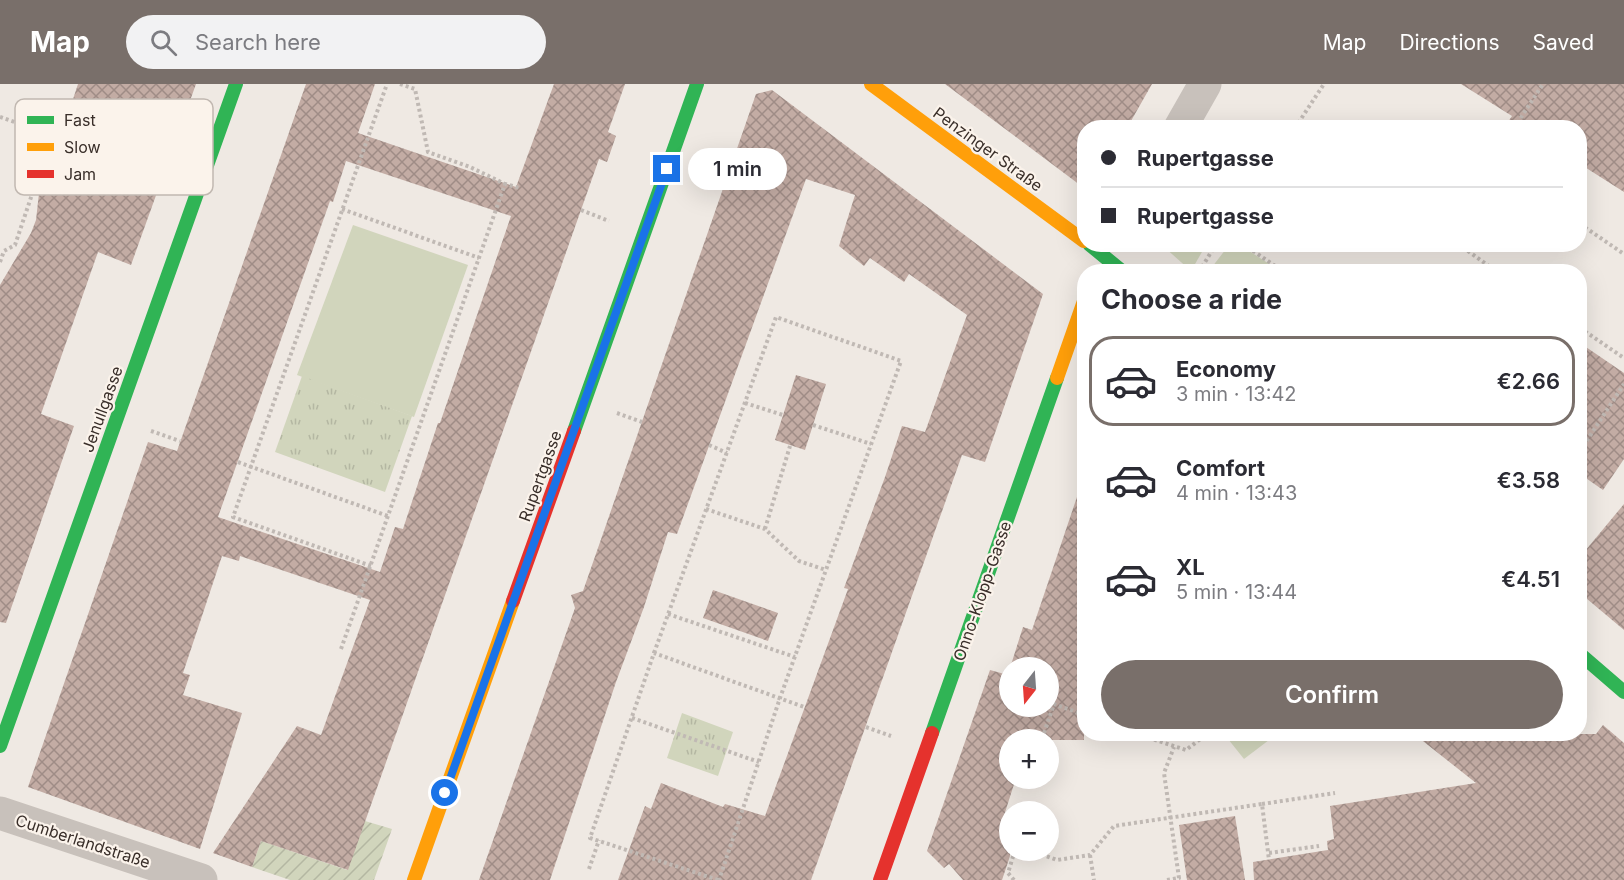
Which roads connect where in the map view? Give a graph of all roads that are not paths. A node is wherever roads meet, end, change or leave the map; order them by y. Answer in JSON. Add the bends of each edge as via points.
{"nodes":[{"id":1,"x":236,"y":84,"type":"edge"},
{"id":2,"x":697,"y":84,"type":"edge"},
{"id":3,"x":871,"y":84,"type":"edge"},
{"id":4,"x":1205,"y":84,"type":"edge"},
{"id":5,"x":1185,"y":120,"type":"edge"},
{"id":6,"x":213,"y":149,"type":"edge"},
{"id":7,"x":196,"y":195,"type":"edge"},
{"id":8,"x":1077,"y":236,"type":"edge"},
{"id":9,"x":1077,"y":321,"type":"edge"},
{"id":10,"x":1587,"y":660,"type":"edge"},
{"id":11,"x":1624,"y":692,"type":"edge"},
{"id":12,"x":0,"y":746,"type":"edge"},
{"id":13,"x":0,"y":813,"type":"edge"},
{"id":14,"x":201,"y":880,"type":"edge"},
{"id":15,"x":414,"y":880,"type":"edge"},
{"id":16,"x":880,"y":880,"type":"edge"}],
"edges":[{"from":1,"to":6,"type":"street","name":"Jenullgasse"},
{"from":2,"to":15,"type":"street","name":"Rupertgasse"},
{"from":3,"to":8,"type":"street","name":"Penzinger Straße"},
{"from":4,"to":5,"type":"street"},
{"from":7,"to":12,"type":"street","name":"Jenullgasse"},
{"from":9,"to":16,"type":"street","name":"Onno-Klopp-Gasse"},
{"from":10,"to":11,"type":"street"},
{"from":13,"to":14,"type":"street","name":"Cumberlandstraße"}]}
